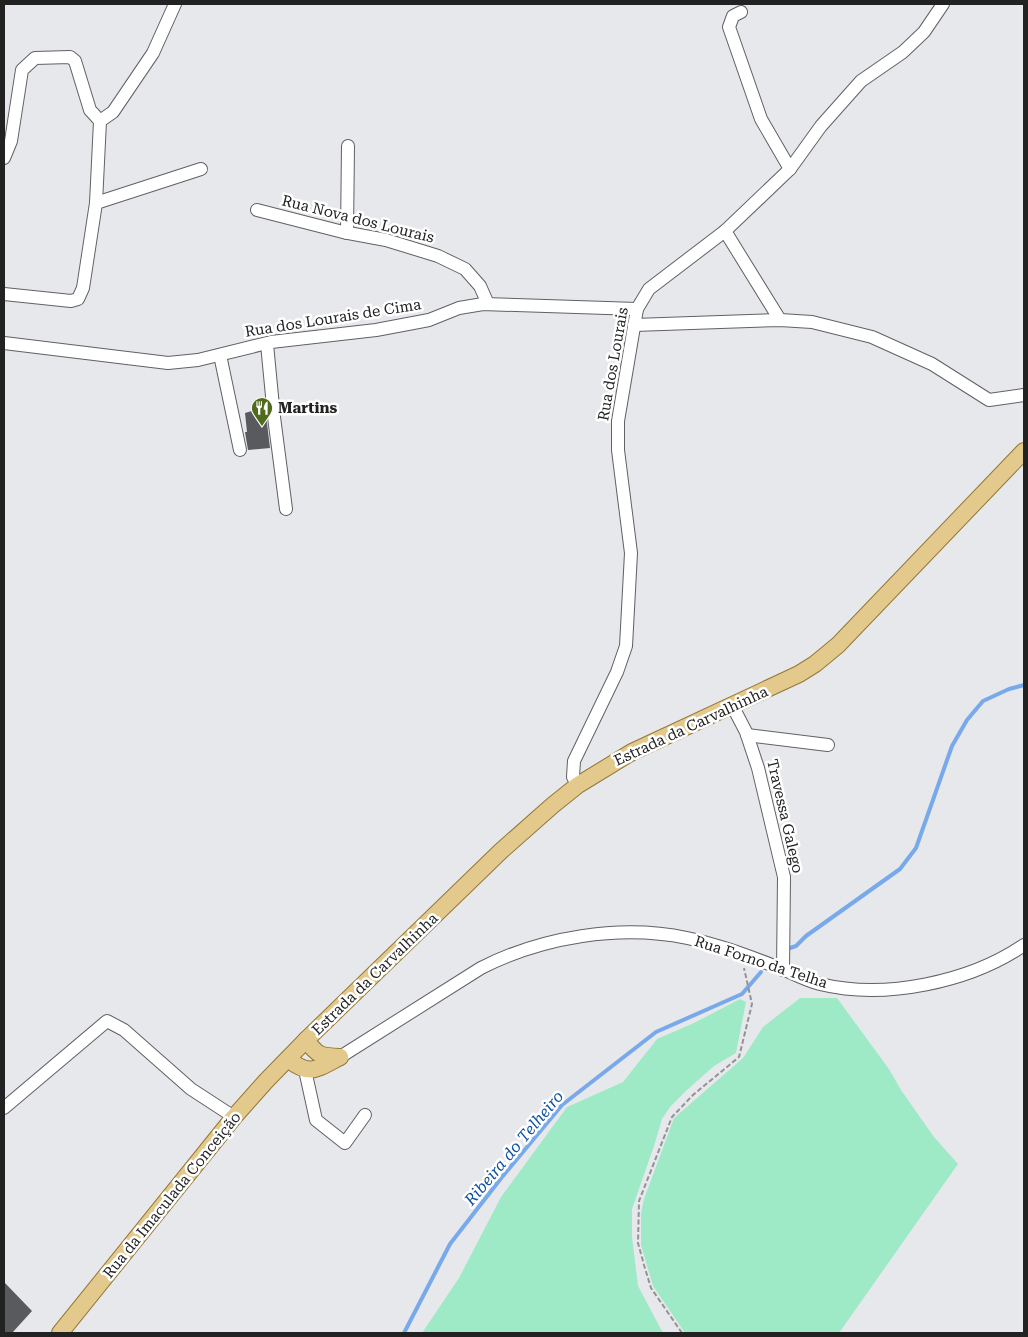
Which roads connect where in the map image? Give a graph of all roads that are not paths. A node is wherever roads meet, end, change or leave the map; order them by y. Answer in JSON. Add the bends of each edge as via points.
{"nodes":[{"id":1,"x":175,"y":4,"type":"edge"},
{"id":2,"x":943,"y":4,"type":"edge"},
{"id":3,"x":742,"y":12,"type":"dead end"},
{"id":4,"x":100,"y":121,"type":"junction"},
{"id":5,"x":348,"y":146,"type":"dead end"},
{"id":6,"x":4,"y":158,"type":"edge"},
{"id":7,"x":201,"y":169,"type":"dead end"},
{"id":8,"x":790,"y":169,"type":"junction"},
{"id":9,"x":96,"y":203,"type":"junction"},
{"id":10,"x":257,"y":210,"type":"dead end"},
{"id":11,"x":726,"y":231,"type":"junction"},
{"id":12,"x":347,"y":232,"type":"junction"},
{"id":13,"x":4,"y":294,"type":"edge"},
{"id":14,"x":488,"y":304,"type":"junction"},
{"id":15,"x":637,"y":309,"type":"junction"},
{"id":16,"x":780,"y":320,"type":"junction"},
{"id":17,"x":634,"y":325,"type":"junction"},
{"id":18,"x":4,"y":343,"type":"edge"},
{"id":19,"x":267,"y":344,"type":"junction"},
{"id":20,"x":220,"y":355,"type":"junction"},
{"id":21,"x":1024,"y":395,"type":"edge"},
{"id":22,"x":240,"y":450,"type":"dead end"},
{"id":23,"x":1024,"y":451,"type":"edge"},
{"id":24,"x":286,"y":510,"type":"dead end"},
{"id":25,"x":732,"y":705,"type":"junction"},
{"id":26,"x":747,"y":735,"type":"junction"},
{"id":27,"x":828,"y":745,"type":"dead end"},
{"id":28,"x":578,"y":785,"type":"junction"},
{"id":29,"x":1024,"y":945,"type":"edge"},
{"id":30,"x":783,"y":970,"type":"junction"},
{"id":31,"x":311,"y":1047,"type":"junction"},
{"id":32,"x":340,"y":1057,"type":"junction"},
{"id":33,"x":288,"y":1059,"type":"junction"},
{"id":34,"x":307,"y":1070,"type":"junction"},
{"id":35,"x":4,"y":1108,"type":"edge"},
{"id":36,"x":365,"y":1115,"type":"dead end"},
{"id":37,"x":234,"y":1117,"type":"junction"},
{"id":38,"x":60,"y":1333,"type":"edge"}],
"edges":[{"from":1,"to":4,"type":"street","via":[[153,53],[113,112]]},
{"from":2,"to":8,"type":"street","name":"Rua dos Lourais","via":[[924,32],[903,52],[861,80],[820,126]]},
{"from":3,"to":8,"type":"street","via":[[733,16],[729,27],[761,119]]},
{"from":4,"to":6,"type":"street","via":[[90,110],[75,61],[70,57],[35,58],[22,70],[11,141]]},
{"from":4,"to":9,"type":"street"},
{"from":5,"to":12,"type":"street"},
{"from":7,"to":9,"type":"street"},
{"from":8,"to":11,"type":"street","name":"Rua dos Lourais"},
{"from":9,"to":13,"type":"street","via":[[84,288],[78,299]]},
{"from":10,"to":12,"type":"street","name":"Rua Nova dos Lourais"},
{"from":11,"to":15,"type":"street","name":"Rua dos Lourais","via":[[649,289]]},
{"from":11,"to":16,"type":"street"},
{"from":12,"to":14,"type":"street","name":"Rua Nova dos Lourais","via":[[438,256],[465,269],[480,286]]},
{"from":14,"to":15,"type":"street","name":"Rua dos Lourais de Cima"},
{"from":14,"to":19,"type":"street","name":"Rua dos Lourais de Cima","via":[[459,308],[429,320],[376,330]]},
{"from":15,"to":17,"type":"street","name":"Rua dos Lourais"},
{"from":16,"to":17,"type":"street"},
{"from":16,"to":21,"type":"street","via":[[812,322],[881,341],[932,364],[988,400]]},
{"from":17,"to":28,"type":"street","name":"Rua dos Lourais","via":[[618,421],[618,450],[631,553],[626,646],[617,672],[574,761],[573,777]]},
{"from":18,"to":20,"type":"street","name":"Rua dos Lourais de Cima","via":[[168,363]]},
{"from":19,"to":20,"type":"street","name":"Rua dos Lourais de Cima"},
{"from":19,"to":24,"type":"street"},
{"from":20,"to":22,"type":"street"},
{"from":23,"to":25,"type":"main road","name":"Estrada da Carvalhinha","via":[[833,650],[799,674]]},
{"from":25,"to":26,"type":"street","name":"Travessa Galego"},
{"from":25,"to":28,"type":"main road","name":"Estrada da Carvalhinha","via":[[640,748]]},
{"from":26,"to":27,"type":"street"},
{"from":26,"to":30,"type":"street","name":"Travessa Galego","via":[[784,877]]},
{"from":28,"to":31,"type":"main road","name":"Estrada da Carvalhinha","via":[[501,851]]},
{"from":29,"to":30,"type":"street","name":"Rua Forno da Telha","via":[[975,969],[905,988],[878,990],[819,984]]},
{"from":30,"to":32,"type":"street","name":"Rua Forno da Telha","via":[[687,938],[636,931],[576,938],[520,950],[481,968]]},
{"from":31,"to":32,"type":"main road","via":[[324,1056]]},
{"from":31,"to":33,"type":"main road","name":"Estrada da Carvalhinha"},
{"from":31,"to":34,"type":"main road","via":[[317,1061]]},
{"from":32,"to":34,"type":"main road","name":"Rua Forno da Telha","via":[[319,1068]]},
{"from":33,"to":34,"type":"main road","via":[[300,1069]]},
{"from":33,"to":37,"type":"main road","name":"Rua da Imaculada Conceição"},
{"from":34,"to":36,"type":"street","via":[[316,1120],[345,1143]]},
{"from":35,"to":37,"type":"street","via":[[107,1021],[124,1030],[190,1089]]},
{"from":37,"to":38,"type":"main road","name":"Rua da Imaculada Conceição"}]}
